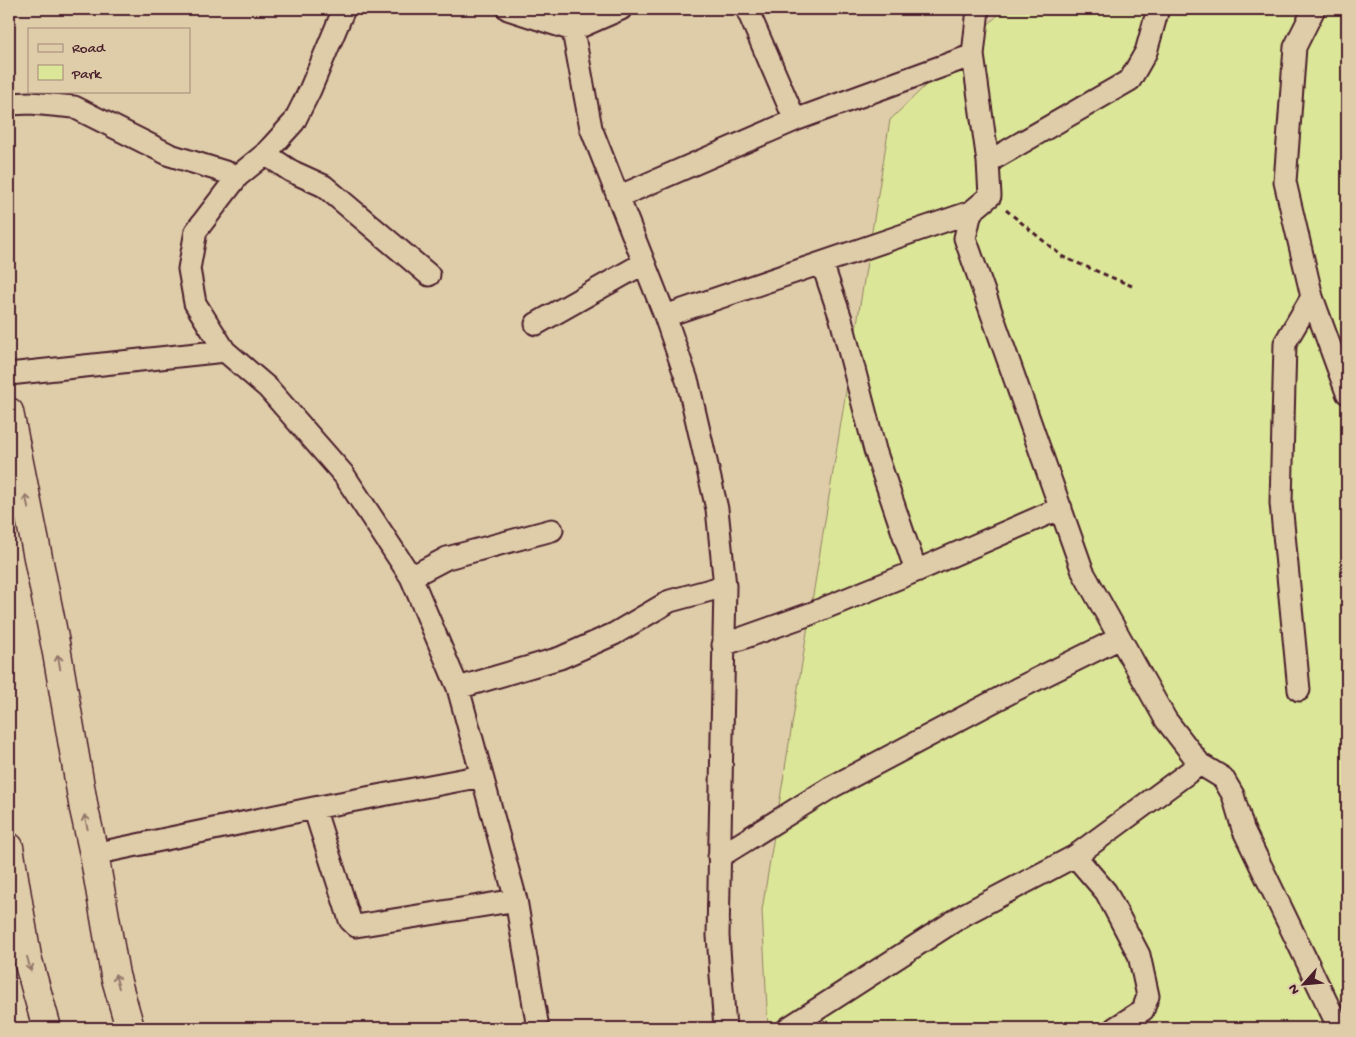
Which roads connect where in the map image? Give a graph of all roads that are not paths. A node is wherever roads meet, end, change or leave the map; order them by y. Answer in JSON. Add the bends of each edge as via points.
{"nodes":[{"id":1,"x":344,"y":9,"type":"edge"},
{"id":2,"x":508,"y":9,"type":"edge"},
{"id":3,"x":569,"y":9,"type":"edge"},
{"id":4,"x":621,"y":9,"type":"edge"},
{"id":5,"x":746,"y":9,"type":"edge"},
{"id":6,"x":978,"y":9,"type":"edge"},
{"id":7,"x":1158,"y":9,"type":"edge"},
{"id":8,"x":1314,"y":9,"type":"edge"},
{"id":9,"x":573,"y":30,"type":"junction"},
{"id":10,"x":973,"y":55,"type":"junction"},
{"id":11,"x":9,"y":104,"type":"edge"},
{"id":12,"x":795,"y":120,"type":"junction"},
{"id":13,"x":265,"y":154,"type":"junction"},
{"id":14,"x":988,"y":162,"type":"junction"},
{"id":15,"x":238,"y":176,"type":"junction"},
{"id":16,"x":618,"y":197,"type":"junction"},
{"id":17,"x":971,"y":212,"type":"junction"},
{"id":18,"x":644,"y":263,"type":"junction"},
{"id":19,"x":822,"y":263,"type":"junction"},
{"id":20,"x":429,"y":275,"type":"dead end"},
{"id":21,"x":1312,"y":297,"type":"junction"},
{"id":22,"x":665,"y":316,"type":"junction"},
{"id":23,"x":536,"y":324,"type":"dead end"},
{"id":24,"x":225,"y":351,"type":"junction"},
{"id":25,"x":9,"y":374,"type":"edge"},
{"id":26,"x":1347,"y":392,"type":"edge"},
{"id":27,"x":9,"y":412,"type":"edge"},
{"id":28,"x":1061,"y":508,"type":"junction"},
{"id":29,"x":552,"y":530,"type":"dead end"},
{"id":30,"x":916,"y":571,"type":"junction"},
{"id":31,"x":411,"y":577,"type":"junction"},
{"id":32,"x":725,"y":586,"type":"junction"},
{"id":33,"x":1120,"y":638,"type":"junction"},
{"id":34,"x":723,"y":645,"type":"junction"},
{"id":35,"x":458,"y":688,"type":"junction"},
{"id":36,"x":1299,"y":690,"type":"dead end"},
{"id":37,"x":1200,"y":764,"type":"junction"},
{"id":38,"x":482,"y":776,"type":"junction"},
{"id":39,"x":314,"y":808,"type":"junction"},
{"id":40,"x":9,"y":847,"type":"edge"},
{"id":41,"x":94,"y":854,"type":"junction"},
{"id":42,"x":1075,"y":856,"type":"junction"},
{"id":43,"x":720,"y":857,"type":"junction"},
{"id":44,"x":516,"y":900,"type":"junction"},
{"id":45,"x":47,"y":1028,"type":"edge"},
{"id":46,"x":130,"y":1028,"type":"edge"},
{"id":47,"x":538,"y":1028,"type":"edge"},
{"id":48,"x":724,"y":1028,"type":"edge"},
{"id":49,"x":788,"y":1028,"type":"edge"},
{"id":50,"x":1115,"y":1028,"type":"edge"},
{"id":51,"x":1339,"y":1028,"type":"edge"}],
"edges":[{"from":1,"to":13,"type":"street","via":[[294,122]]},
{"from":2,"to":9,"type":"street"},
{"from":3,"to":9,"type":"street"},
{"from":4,"to":9,"type":"street"},
{"from":5,"to":12,"type":"street"},
{"from":6,"to":10,"type":"street"},
{"from":7,"to":14,"type":"street","via":[[1146,52],[1130,80]]},
{"from":8,"to":21,"type":"street","via":[[1295,47],[1285,182]]},
{"from":9,"to":16,"type":"street","via":[[591,128]]},
{"from":10,"to":12,"type":"street"},
{"from":10,"to":14,"type":"street"},
{"from":11,"to":15,"type":"street","via":[[74,107],[170,155]]},
{"from":12,"to":16,"type":"street"},
{"from":13,"to":15,"type":"street"},
{"from":13,"to":20,"type":"street","via":[[291,171],[324,186]]},
{"from":14,"to":17,"type":"street","via":[[990,196]]},
{"from":15,"to":24,"type":"street","via":[[196,231],[189,270],[195,303]]},
{"from":16,"to":18,"type":"street"},
{"from":17,"to":19,"type":"street"},
{"from":17,"to":28,"type":"street","via":[[965,238]]},
{"from":18,"to":22,"type":"street"},
{"from":18,"to":23,"type":"street"},
{"from":19,"to":22,"type":"street"},
{"from":19,"to":30,"type":"street","via":[[841,319],[875,450]]},
{"from":21,"to":26,"type":"street"},
{"from":21,"to":36,"type":"street","via":[[1285,343],[1281,503]]},
{"from":22,"to":32,"type":"street","via":[[688,383],[717,510]]},
{"from":24,"to":25,"type":"street"},
{"from":24,"to":31,"type":"street","via":[[268,388],[344,475]]},
{"from":41,"to":27,"type":"main road","one_way":true},
{"from":28,"to":30,"type":"street"},
{"from":28,"to":33,"type":"street","via":[[1083,572]]},
{"from":29,"to":31,"type":"street","via":[[447,558]]},
{"from":30,"to":34,"type":"street"},
{"from":31,"to":35,"type":"street"},
{"from":32,"to":34,"type":"street"},
{"from":32,"to":35,"type":"street","via":[[670,601],[614,634],[560,658]]},
{"from":33,"to":37,"type":"street","via":[[1166,720]]},
{"from":33,"to":43,"type":"street","via":[[830,788]]},
{"from":34,"to":43,"type":"street"},
{"from":35,"to":38,"type":"street"},
{"from":37,"to":42,"type":"street"},
{"from":37,"to":51,"type":"street","via":[[1223,778],[1233,795],[1243,829]]},
{"from":38,"to":39,"type":"street"},
{"from":38,"to":44,"type":"street"},
{"from":39,"to":41,"type":"street"},
{"from":39,"to":44,"type":"street","via":[[350,920],[356,926]]},
{"from":40,"to":45,"type":"main road","one_way":true,"via":[[27,957]]},
{"from":46,"to":41,"type":"main road","one_way":true,"via":[[116,975]]},
{"from":42,"to":49,"type":"street","via":[[965,914]]},
{"from":42,"to":50,"type":"street","via":[[1106,892],[1139,955],[1148,996],[1143,1010]]},
{"from":43,"to":48,"type":"street","via":[[718,936]]},
{"from":44,"to":47,"type":"street"}]}
